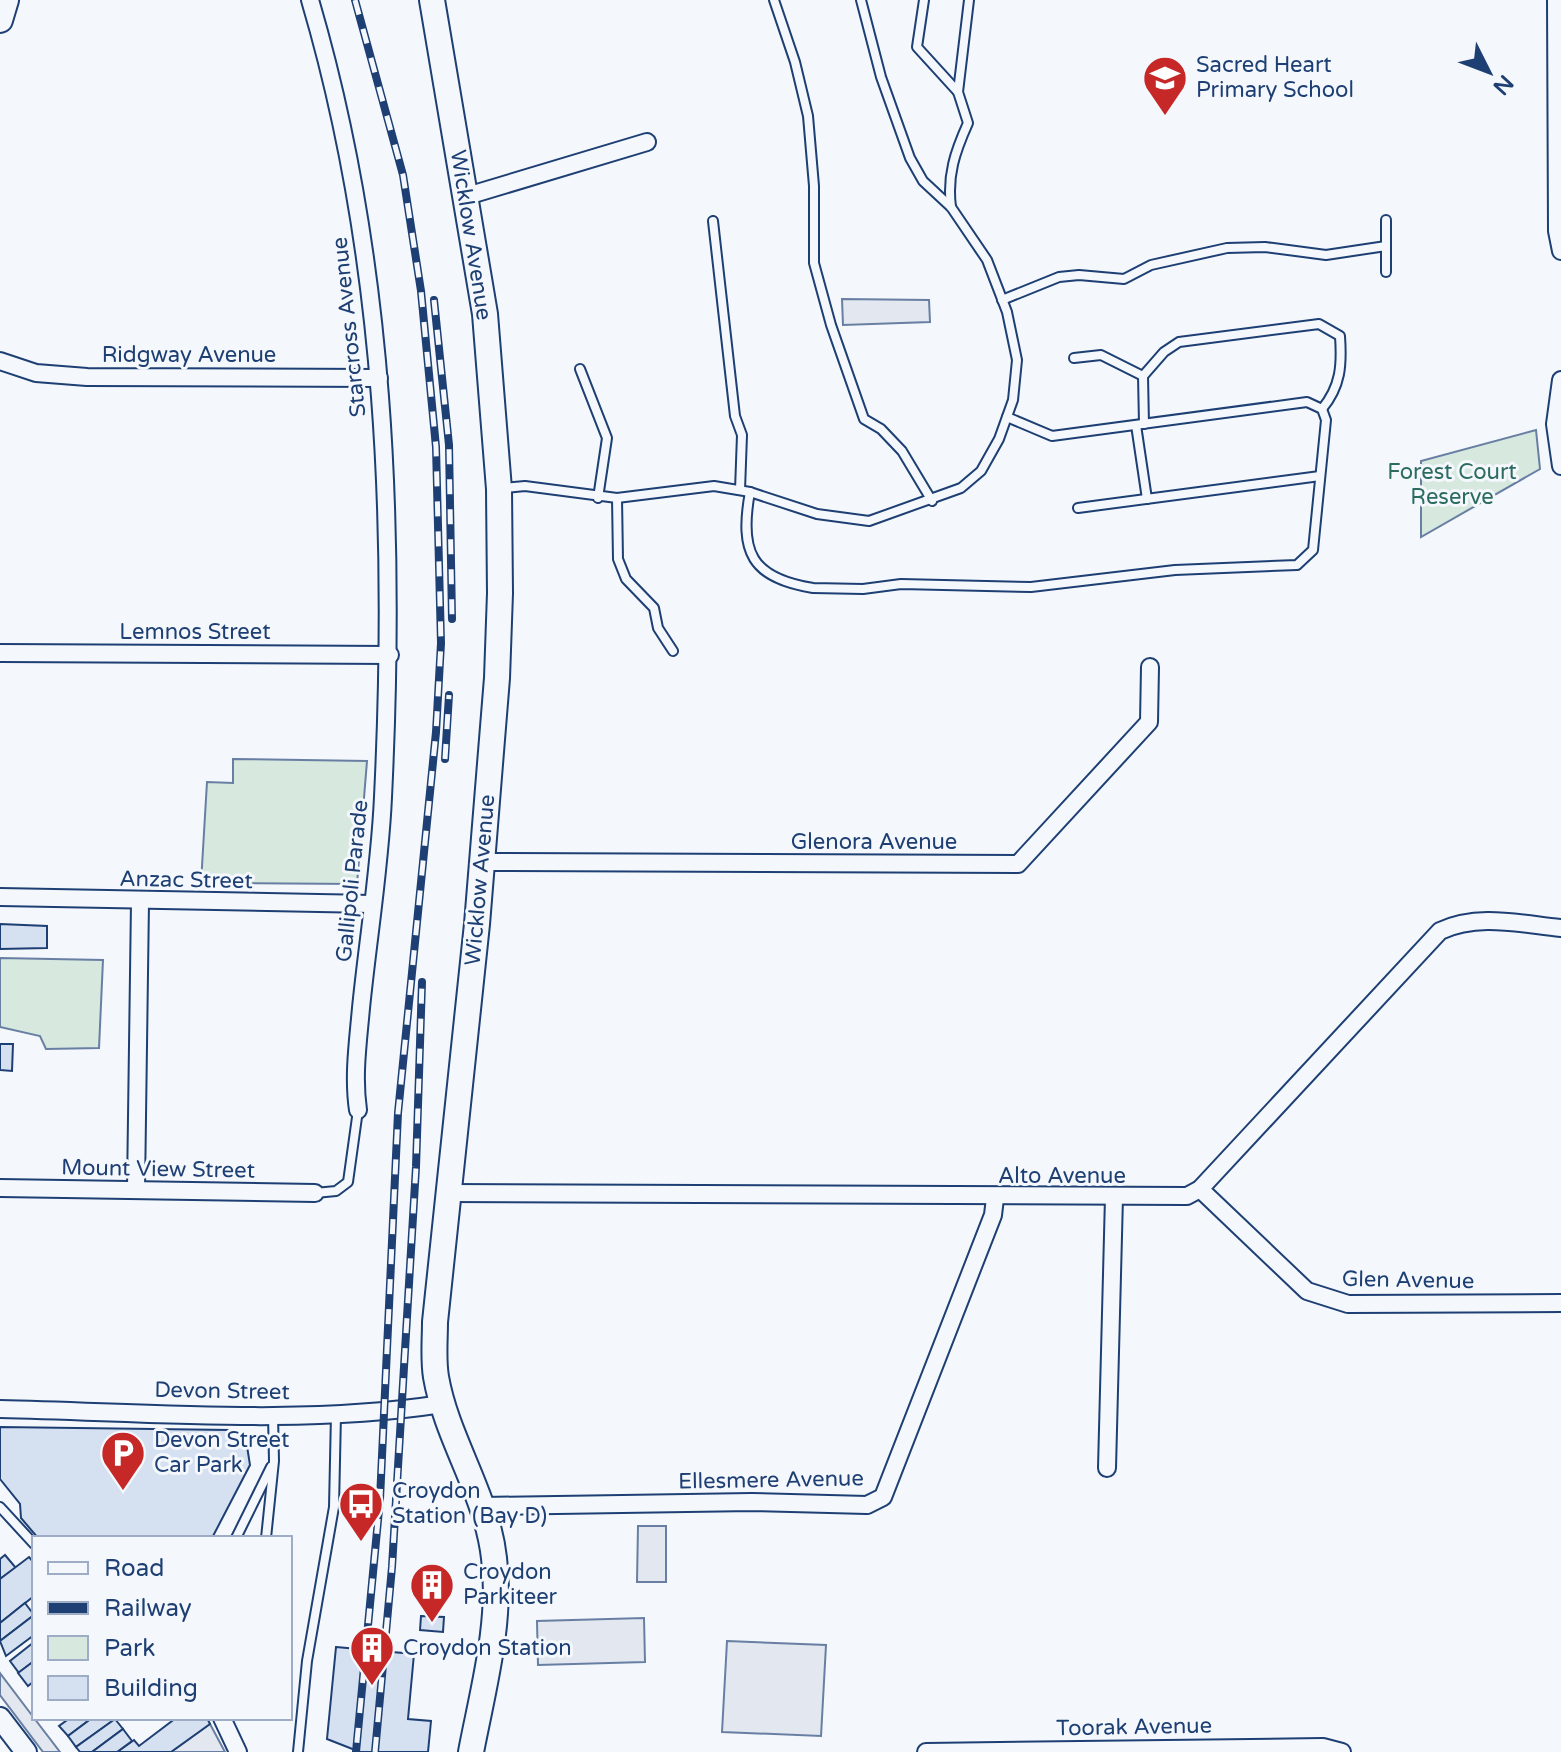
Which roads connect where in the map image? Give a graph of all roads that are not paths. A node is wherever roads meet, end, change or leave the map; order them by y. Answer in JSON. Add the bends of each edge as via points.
{"nodes":[{"id":1,"x":6,"y":0,"type":"edge"},
{"id":2,"x":310,"y":0,"type":"edge"},
{"id":3,"x":432,"y":0,"type":"edge"},
{"id":4,"x":774,"y":0,"type":"edge"},
{"id":5,"x":861,"y":0,"type":"edge"},
{"id":6,"x":924,"y":0,"type":"edge"},
{"id":7,"x":969,"y":0,"type":"edge"},
{"id":8,"x":1558,"y":1,"type":"edge"},
{"id":9,"x":0,"y":20,"type":"edge"},
{"id":10,"x":958,"y":92,"type":"junction"},
{"id":11,"x":647,"y":142,"type":"dead end"},
{"id":12,"x":467,"y":196,"type":"junction"},
{"id":13,"x":951,"y":207,"type":"junction"},
{"id":14,"x":1386,"y":220,"type":"dead end"},
{"id":15,"x":713,"y":221,"type":"dead end"},
{"id":16,"x":1386,"y":246,"type":"junction"},
{"id":17,"x":1561,"y":251,"type":"edge"},
{"id":18,"x":1386,"y":272,"type":"dead end"},
{"id":19,"x":1002,"y":300,"type":"junction"},
{"id":20,"x":1074,"y":358,"type":"dead end"},
{"id":21,"x":0,"y":361,"type":"edge"},
{"id":22,"x":580,"y":369,"type":"dead end"},
{"id":23,"x":1143,"y":376,"type":"junction"},
{"id":24,"x":379,"y":378,"type":"junction"},
{"id":25,"x":1561,"y":380,"type":"edge"},
{"id":26,"x":1322,"y":409,"type":"junction"},
{"id":27,"x":1007,"y":417,"type":"junction"},
{"id":28,"x":1140,"y":425,"type":"junction"},
{"id":29,"x":1561,"y":466,"type":"edge"},
{"id":30,"x":1320,"y":476,"type":"junction"},
{"id":31,"x":499,"y":489,"type":"junction"},
{"id":32,"x":740,"y":490,"type":"junction"},
{"id":33,"x":750,"y":492,"type":"junction"},
{"id":34,"x":598,"y":498,"type":"junction"},
{"id":35,"x":617,"y":498,"type":"junction"},
{"id":36,"x":1147,"y":499,"type":"junction"},
{"id":37,"x":932,"y":501,"type":"junction"},
{"id":38,"x":1078,"y":508,"type":"dead end"},
{"id":39,"x":673,"y":651,"type":"dead end"},
{"id":40,"x":0,"y":653,"type":"edge"},
{"id":41,"x":390,"y":655,"type":"junction"},
{"id":42,"x":1150,"y":667,"type":"dead end"},
{"id":43,"x":482,"y":862,"type":"junction"},
{"id":44,"x":0,"y":897,"type":"edge"},
{"id":45,"x":140,"y":902,"type":"junction"},
{"id":46,"x":371,"y":904,"type":"junction"},
{"id":47,"x":1561,"y":928,"type":"edge"},
{"id":48,"x":358,"y":1110,"type":"joint"},
{"id":49,"x":0,"y":1188,"type":"edge"},
{"id":50,"x":136,"y":1189,"type":"junction"},
{"id":51,"x":1200,"y":1189,"type":"junction"},
{"id":52,"x":315,"y":1193,"type":"joint"},
{"id":53,"x":447,"y":1193,"type":"junction"},
{"id":54,"x":1114,"y":1197,"type":"junction"},
{"id":55,"x":995,"y":1198,"type":"junction"},
{"id":56,"x":1561,"y":1303,"type":"edge"},
{"id":57,"x":442,"y":1404,"type":"junction"},
{"id":58,"x":0,"y":1409,"type":"edge"},
{"id":59,"x":336,"y":1413,"type":"junction"},
{"id":60,"x":273,"y":1414,"type":"junction"},
{"id":61,"x":274,"y":1461,"type":"junction"},
{"id":62,"x":1107,"y":1468,"type":"dead end"},
{"id":63,"x":483,"y":1506,"type":"junction"},
{"id":64,"x":0,"y":1507,"type":"edge"},
{"id":65,"x":237,"y":1536,"type":"edge"},
{"id":66,"x":266,"y":1536,"type":"edge"},
{"id":67,"x":32,"y":1542,"type":"edge"},
{"id":68,"x":0,"y":1718,"type":"edge"},
{"id":69,"x":223,"y":1720,"type":"edge"},
{"id":70,"x":26,"y":1752,"type":"edge"},
{"id":71,"x":238,"y":1752,"type":"edge"},
{"id":72,"x":298,"y":1752,"type":"edge"},
{"id":73,"x":471,"y":1752,"type":"edge"},
{"id":74,"x":926,"y":1752,"type":"edge"},
{"id":75,"x":1342,"y":1752,"type":"edge"}],
"edges":[{"from":1,"to":9,"type":"main road"},
{"from":2,"to":24,"type":"street","name":"Starcross Avenue","via":[[348,144]]},
{"from":3,"to":12,"type":"main road","name":"Wicklow Avenue"},
{"from":4,"to":37,"type":"lane","via":[[808,116],[814,263],[831,325],[864,419],[902,451]]},
{"from":5,"to":13,"type":"lane","via":[[910,158],[923,181]]},
{"from":6,"to":10,"type":"lane","via":[[917,47]]},
{"from":7,"to":10,"type":"lane"},
{"from":8,"to":17,"type":"street"},
{"from":10,"to":13,"type":"lane","via":[[968,123],[948,181]]},
{"from":11,"to":12,"type":"street"},
{"from":12,"to":31,"type":"main road","name":"Wicklow Avenue","via":[[485,314]]},
{"from":13,"to":19,"type":"lane","via":[[987,260]]},
{"from":14,"to":16,"type":"lane"},
{"from":15,"to":32,"type":"lane","via":[[735,416],[742,435]]},
{"from":16,"to":18,"type":"lane"},
{"from":16,"to":19,"type":"lane","via":[[1326,255],[1227,248],[1151,265],[1124,279],[1059,277]]},
{"from":19,"to":27,"type":"lane","via":[[1017,360]]},
{"from":20,"to":23,"type":"lane","via":[[1101,355]]},
{"from":21,"to":24,"type":"street","name":"Ridgway Avenue","via":[[36,373],[87,377]]},
{"from":22,"to":34,"type":"lane","via":[[607,438]]},
{"from":23,"to":26,"type":"lane","via":[[1179,342],[1319,324],[1340,336],[1336,392]]},
{"from":23,"to":28,"type":"lane"},
{"from":24,"to":41,"type":"street","name":"Starcross Avenue"},
{"from":25,"to":29,"type":"street","via":[[1555,424]]},
{"from":26,"to":28,"type":"lane","via":[[1307,402]]},
{"from":26,"to":30,"type":"lane","via":[[1326,420]]},
{"from":27,"to":28,"type":"lane","via":[[1052,436]]},
{"from":27,"to":37,"type":"lane","via":[[981,471],[961,488]]},
{"from":28,"to":36,"type":"lane"},
{"from":30,"to":33,"type":"lane","via":[[1313,550],[1297,565],[1175,570],[1031,587],[838,588],[782,583],[766,572],[746,541]]},
{"from":30,"to":36,"type":"lane"},
{"from":31,"to":34,"type":"lane","via":[[525,486]]},
{"from":31,"to":43,"type":"main road","name":"Wicklow Avenue","via":[[497,678]]},
{"from":32,"to":33,"type":"lane"},
{"from":32,"to":35,"type":"lane","via":[[714,486]]},
{"from":33,"to":37,"type":"lane","via":[[817,514],[869,521]]},
{"from":34,"to":35,"type":"lane"},
{"from":35,"to":39,"type":"lane","via":[[618,559],[626,579],[654,608],[658,628]]},
{"from":36,"to":38,"type":"lane"},
{"from":40,"to":41,"type":"street","name":"Lemnos Street"},
{"from":41,"to":46,"type":"street","name":"Gallipoli Parade"},
{"from":42,"to":43,"type":"street","name":"Glenora Avenue","via":[[1149,722],[1018,864]]},
{"from":43,"to":53,"type":"main road","name":"Wicklow Avenue"},
{"from":44,"to":45,"type":"street","name":"Anzac Street"},
{"from":45,"to":46,"type":"street","name":"Anzac Street"},
{"from":45,"to":50,"type":"street"},
{"from":46,"to":48,"type":"street","name":"Gallipoli Parade","via":[[357,1052]]},
{"from":47,"to":51,"type":"street","via":[[1482,920],[1460,921],[1440,931]]},
{"from":48,"to":52,"type":"lane","via":[[348,1182],[336,1191]]},
{"from":49,"to":50,"type":"street","name":"Mount View Street"},
{"from":50,"to":52,"type":"street","name":"Mount View Street"},
{"from":51,"to":54,"type":"street","name":"Alto Avenue","via":[[1187,1196]]},
{"from":51,"to":56,"type":"street","name":"Glen Avenue","via":[[1307,1291],[1322,1298],[1348,1304]]},
{"from":53,"to":55,"type":"street","name":"Alto Avenue"},
{"from":53,"to":57,"type":"main road","name":"Wicklow Avenue","via":[[435,1322],[435,1370]]},
{"from":54,"to":55,"type":"street","name":"Alto Avenue"},
{"from":54,"to":62,"type":"street"},
{"from":55,"to":63,"type":"street","name":"Ellesmere Avenue","via":[[993,1215],[883,1497],[867,1505]]},
{"from":57,"to":59,"type":"street","name":"Devon Street","via":[[399,1412]]},
{"from":57,"to":63,"type":"main road","name":"Wicklow Avenue"},
{"from":58,"to":60,"type":"street","name":"Devon Street"},
{"from":59,"to":60,"type":"street","name":"Devon Street"},
{"from":59,"to":72,"type":"lane","via":[[334,1507],[313,1617]]},
{"from":60,"to":61,"type":"lane"},
{"from":61,"to":65,"type":"lane"},
{"from":61,"to":66,"type":"lane"},
{"from":63,"to":73,"type":"main road","name":"Wicklow Avenue","via":[[496,1598]]},
{"from":64,"to":67,"type":"lane"},
{"from":68,"to":70,"type":"street"},
{"from":69,"to":71,"type":"street"},
{"from":74,"to":75,"type":"street","name":"Toorak Avenue","via":[[1323,1747]]}]}
